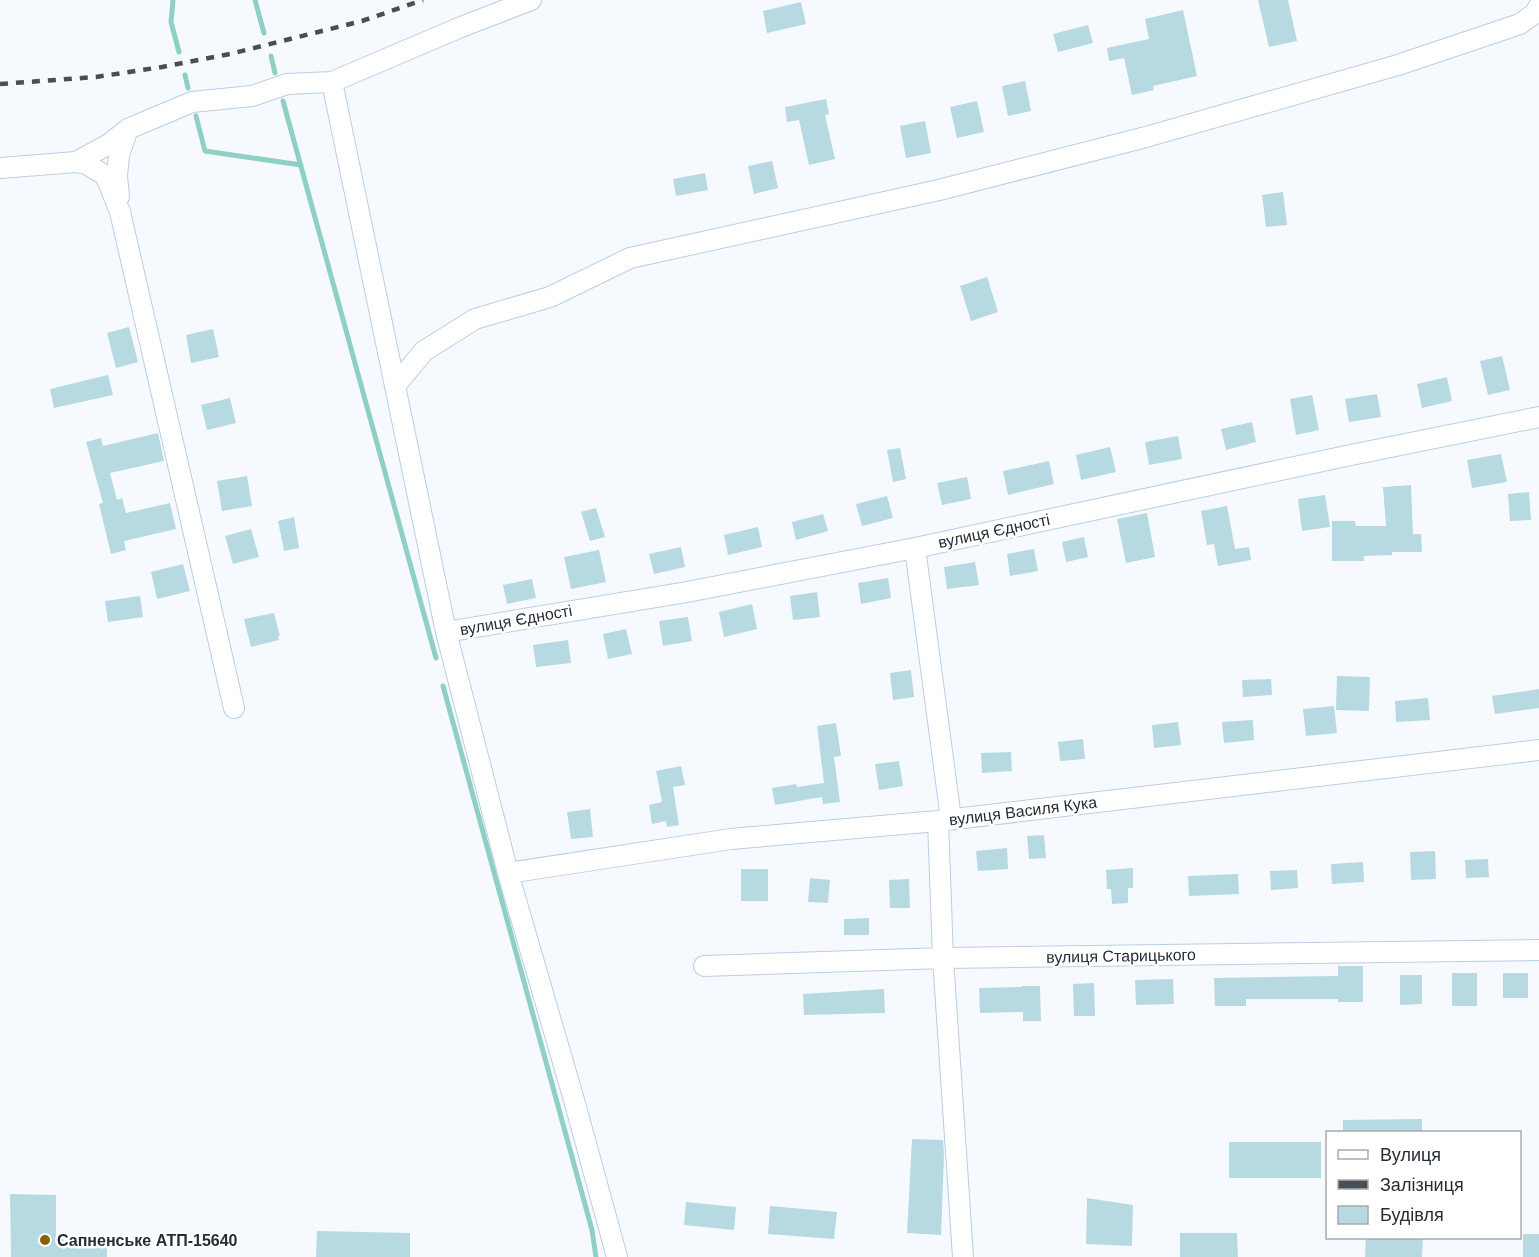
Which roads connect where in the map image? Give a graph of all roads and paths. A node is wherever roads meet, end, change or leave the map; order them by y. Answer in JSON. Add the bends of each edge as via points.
{"nodes":[{"id":1,"x":531,"y":0,"type":"edge"},
{"id":2,"x":1539,"y":6,"type":"edge"},
{"id":3,"x":332,"y":82,"type":"junction"},
{"id":4,"x":128,"y":129,"type":"junction"},
{"id":5,"x":76,"y":162,"type":"junction"},
{"id":6,"x":0,"y":168,"type":"edge"},
{"id":7,"x":120,"y":212,"type":"junction"},
{"id":8,"x":395,"y":386,"type":"junction"},
{"id":9,"x":1539,"y":417,"type":"edge"},
{"id":10,"x":915,"y":548,"type":"junction"},
{"id":11,"x":446,"y":632,"type":"junction"},
{"id":12,"x":234,"y":708,"type":"dead end"},
{"id":13,"x":1539,"y":750,"type":"edge"},
{"id":14,"x":944,"y":820,"type":"junction"},
{"id":15,"x":508,"y":873,"type":"junction"},
{"id":16,"x":1539,"y":950,"type":"edge"},
{"id":17,"x":943,"y":958,"type":"junction"},
{"id":18,"x":704,"y":966,"type":"dead end"},
{"id":19,"x":617,"y":1257,"type":"edge"},
{"id":20,"x":963,"y":1257,"type":"edge"}],
"edges":[{"from":1,"to":3,"type":"street"},
{"from":2,"to":8,"type":"street","via":[[1520,24],[1398,65],[1146,137],[939,190],[630,258],[550,297],[476,319],[424,351]]},
{"from":3,"to":4,"type":"street","via":[[287,84],[252,96],[192,102]]},
{"from":3,"to":8,"type":"street"},
{"from":4,"to":5,"type":"street"},
{"from":4,"to":7,"type":"street","via":[[119,155]]},
{"from":5,"to":6,"type":"street"},
{"from":5,"to":7,"type":"street","via":[[103,174]]},
{"from":7,"to":12,"type":"street"},
{"from":8,"to":11,"type":"street"},
{"from":9,"to":10,"type":"street","name":"вулиця Єдності"},
{"from":10,"to":11,"type":"street","name":"вулиця Єдності","via":[[687,592]]},
{"from":10,"to":14,"type":"street"},
{"from":11,"to":15,"type":"street"},
{"from":13,"to":14,"type":"street","name":"вулиця Василя Кука"},
{"from":14,"to":15,"type":"street","name":"вулиця Василя Кука","via":[[731,839]]},
{"from":14,"to":17,"type":"street"},
{"from":15,"to":19,"type":"street"},
{"from":16,"to":17,"type":"street","name":"вулиця Старицького"},
{"from":17,"to":18,"type":"street","name":"вулиця Старицького"},
{"from":17,"to":20,"type":"street"}]}
